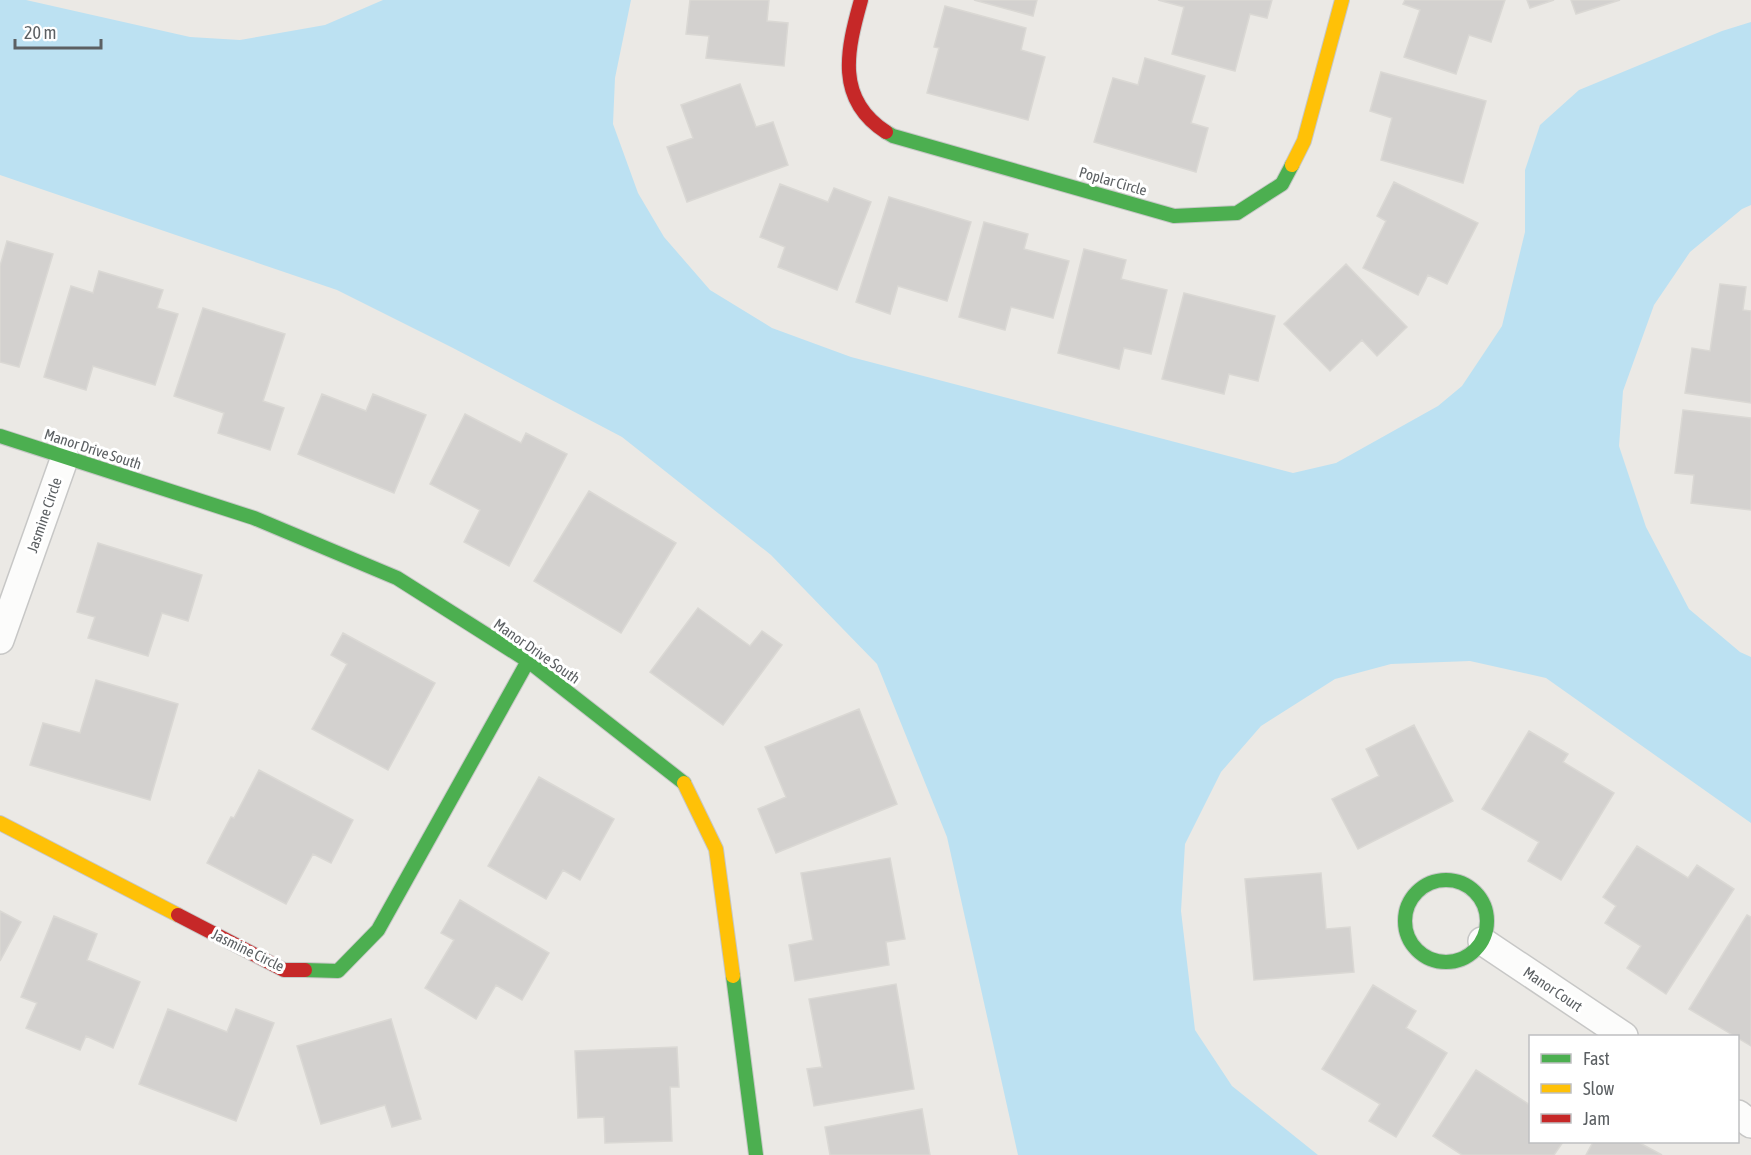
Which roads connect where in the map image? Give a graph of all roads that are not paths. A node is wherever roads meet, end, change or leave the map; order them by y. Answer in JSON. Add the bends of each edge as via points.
{"nodes":[{"id":1,"x":861,"y":0,"type":"edge"},
{"id":2,"x":1342,"y":0,"type":"edge"},
{"id":3,"x":0,"y":436,"type":"edge"},
{"id":4,"x":65,"y":457,"type":"junction"},
{"id":5,"x":0,"y":640,"type":"edge"},
{"id":6,"x":528,"y":661,"type":"junction"},
{"id":7,"x":0,"y":823,"type":"edge"},
{"id":8,"x":1482,"y":940,"type":"junction"},
{"id":9,"x":1623,"y":1035,"type":"edge"},
{"id":10,"x":756,"y":1155,"type":"edge"}],
"edges":[{"from":1,"to":2,"type":"street","name":"Poplar Circle","via":[[848,47],[850,83],[864,115],[893,136],[1174,216],[1237,213],[1282,184],[1304,141]]},
{"from":3,"to":4,"type":"street","name":"Manor Drive South"},
{"from":4,"to":5,"type":"street","name":"Jasmine Circle"},
{"from":4,"to":6,"type":"street","name":"Manor Drive South","via":[[254,518],[397,578]]},
{"from":6,"to":7,"type":"street","name":"Jasmine Circle","via":[[378,930],[338,971],[284,970]]},
{"from":6,"to":10,"type":"street","name":"Manor Drive South","via":[[683,780],[716,849]]},
{"from":8,"to":8,"type":"street","via":[[1486,928],[1482,902],[1464,884],[1438,880],[1415,893],[1408,904],[1404,917],[1406,931],[1421,954],[1434,960],[1454,960],[1473,951]]},
{"from":8,"to":9,"type":"street","name":"Manor Court"}]}
